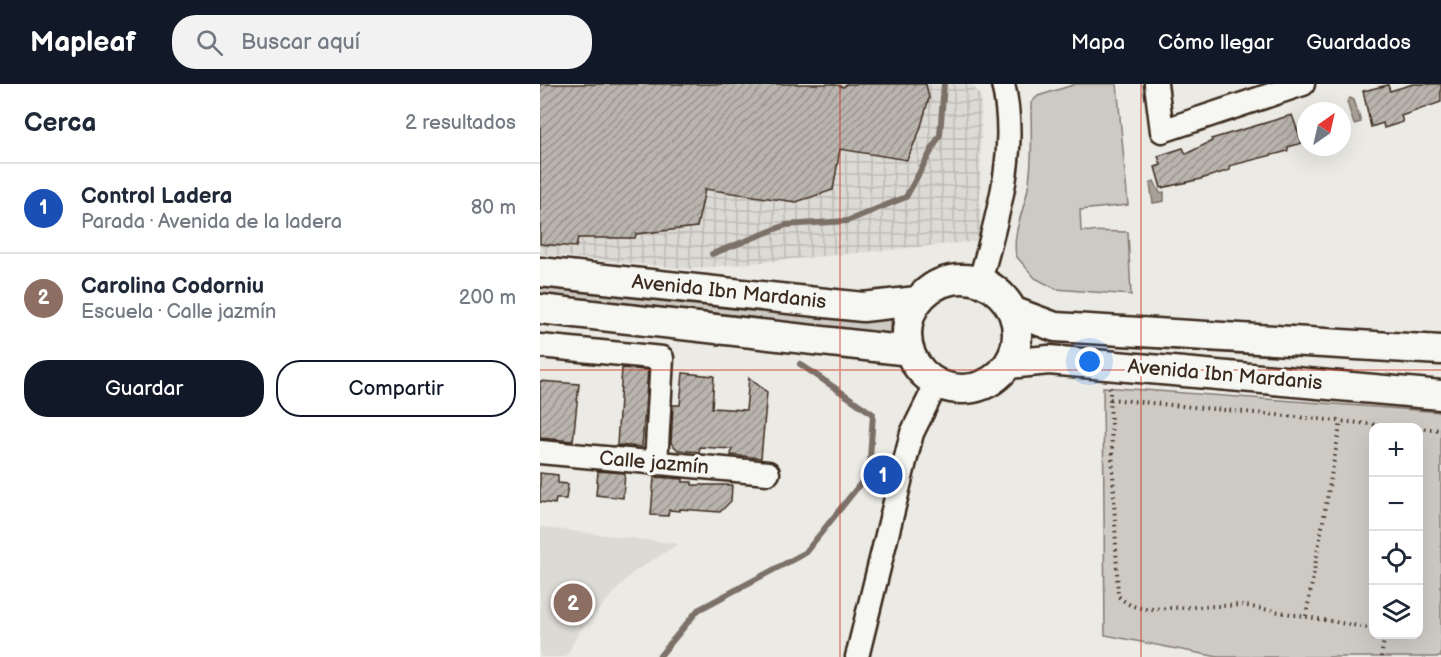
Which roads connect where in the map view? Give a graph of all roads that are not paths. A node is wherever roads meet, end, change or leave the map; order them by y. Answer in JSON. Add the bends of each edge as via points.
{"nodes":[{"id":1,"x":1156,"y":84,"type":"edge"},
{"id":2,"x":1303,"y":84,"type":"edge"},
{"id":3,"x":1010,"y":86,"type":"edge"},
{"id":4,"x":540,"y":272,"type":"edge"},
{"id":5,"x":980,"y":281,"type":"junction"},
{"id":6,"x":917,"y":301,"type":"junction"},
{"id":7,"x":540,"y":309,"type":"edge"},
{"id":8,"x":1012,"y":311,"type":"junction"},
{"id":9,"x":540,"y":346,"type":"edge"},
{"id":10,"x":1441,"y":350,"type":"edge"},
{"id":11,"x":910,"y":351,"type":"junction"},
{"id":12,"x":1008,"y":364,"type":"junction"},
{"id":13,"x":938,"y":383,"type":"junction"},
{"id":14,"x":1441,"y":395,"type":"edge"},
{"id":15,"x":540,"y":452,"type":"edge"},
{"id":16,"x":656,"y":464,"type":"junction"},
{"id":17,"x":768,"y":473,"type":"dead end"},
{"id":18,"x":857,"y":657,"type":"edge"}],
"edges":[{"from":1,"to":2,"type":"street","via":[[1162,131]]},
{"from":3,"to":5,"type":"street","via":[[1007,171]]},
{"from":4,"to":6,"type":"main road","name":"Avenida Ibn Mardanis","via":[[863,307]]},
{"from":5,"to":6,"type":"main road","via":[[945,281]]},
{"from":5,"to":8,"type":"main road","via":[[1004,298]]},
{"from":6,"to":11,"type":"main road","via":[[907,334]]},
{"from":7,"to":11,"type":"main road","name":"Avenida Ibn Mardanis"},
{"from":8,"to":10,"type":"main road","name":"Avenida Ibn Mardanis","via":[[1054,327]]},
{"from":8,"to":12,"type":"main road","via":[[1016,347]]},
{"from":9,"to":16,"type":"street","via":[[662,358]]},
{"from":11,"to":13,"type":"main road","via":[[926,375]]},
{"from":12,"to":13,"type":"main road","via":[[984,384],[953,388]]},
{"from":12,"to":14,"type":"main road","name":"Avenida Ibn Mardanis","via":[[1049,360]]},
{"from":13,"to":18,"type":"street","via":[[912,433]]},
{"from":15,"to":16,"type":"street","name":"Calle jazmín"},
{"from":16,"to":17,"type":"street","name":"Calle jazmín"}]}
